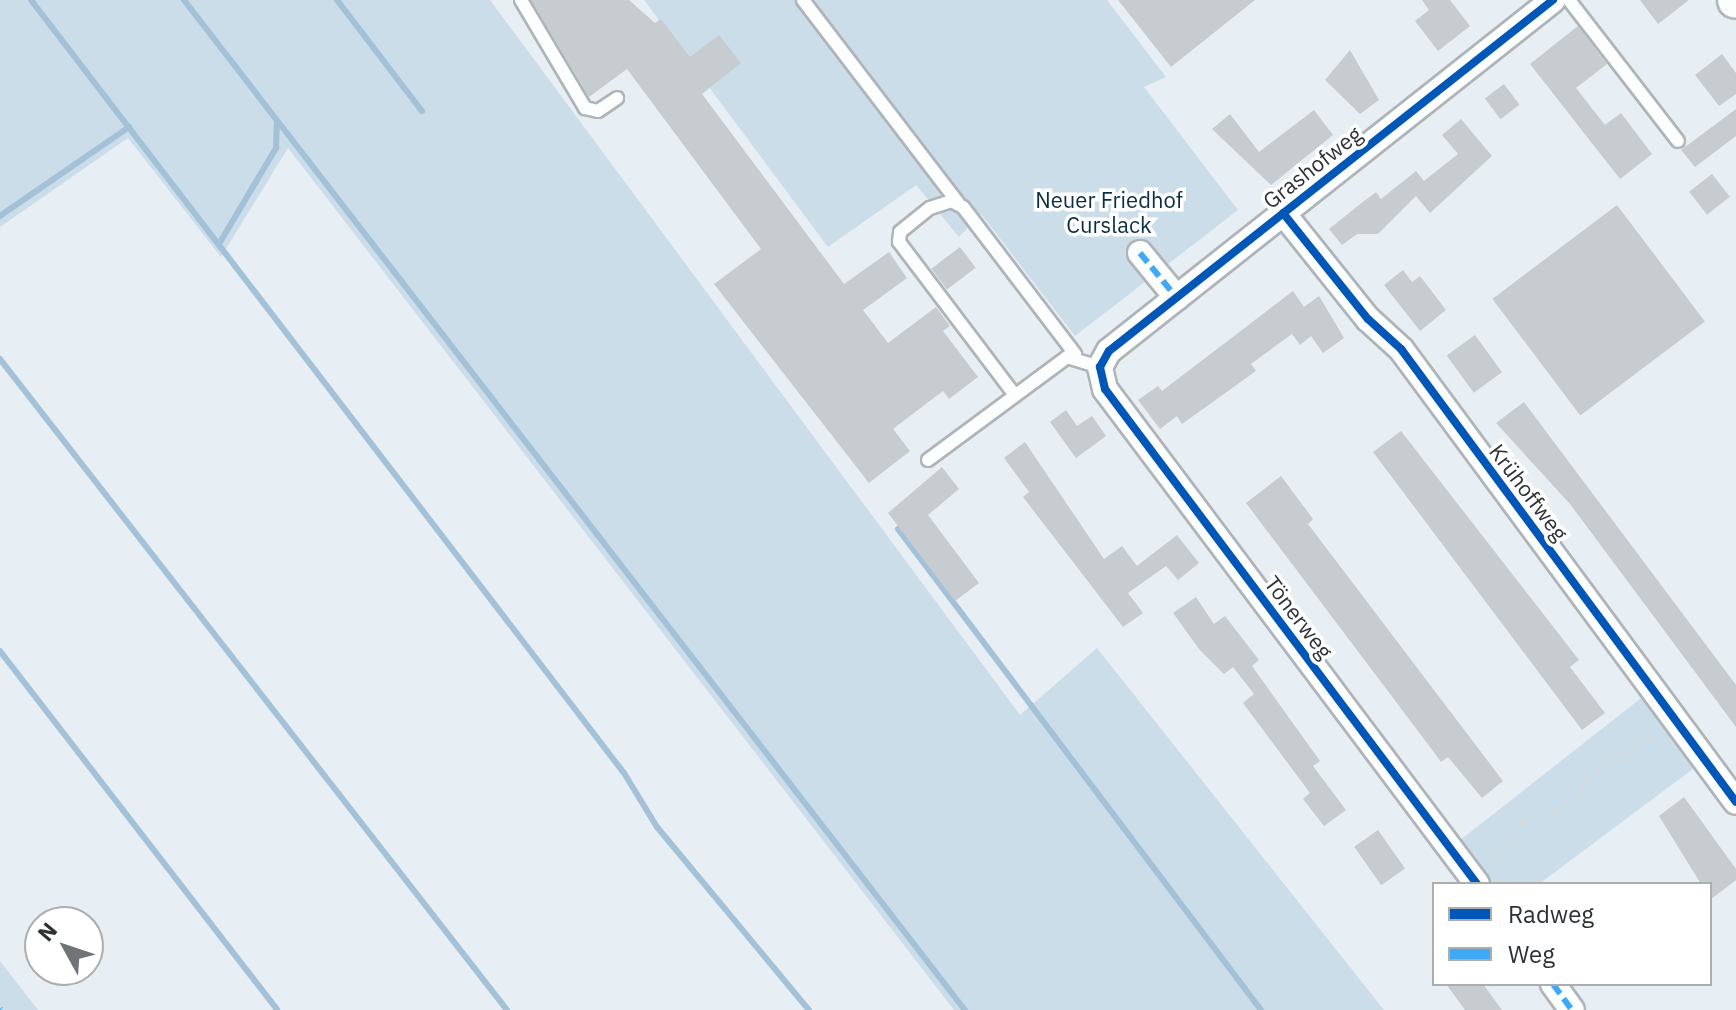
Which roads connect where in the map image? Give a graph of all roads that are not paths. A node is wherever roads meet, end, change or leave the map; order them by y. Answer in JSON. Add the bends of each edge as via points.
{"nodes":[{"id":1,"x":521,"y":0,"type":"edge"},
{"id":2,"x":803,"y":0,"type":"edge"},
{"id":3,"x":1553,"y":0,"type":"edge"},
{"id":4,"x":1569,"y":0,"type":"edge"},
{"id":5,"x":617,"y":98,"type":"dead end"},
{"id":6,"x":1678,"y":141,"type":"dead end"},
{"id":7,"x":958,"y":203,"type":"junction"},
{"id":8,"x":1283,"y":213,"type":"junction"},
{"id":9,"x":1140,"y":253,"type":"dead end"},
{"id":10,"x":1177,"y":298,"type":"junction"},
{"id":11,"x":1075,"y":354,"type":"junction"},
{"id":12,"x":1100,"y":367,"type":"junction"},
{"id":13,"x":1014,"y":394,"type":"junction"},
{"id":14,"x":928,"y":460,"type":"dead end"},
{"id":15,"x":1736,"y":802,"type":"edge"},
{"id":16,"x":1476,"y":882,"type":"edge"},
{"id":17,"x":1554,"y":986,"type":"edge"},
{"id":18,"x":1572,"y":1010,"type":"edge"}],
"edges":[{"from":1,"to":5,"type":"lane","via":[[585,108],[598,111]]},
{"from":2,"to":7,"type":"lane"},
{"from":3,"to":8,"type":"street","name":"Grashofweg"},
{"from":4,"to":6,"type":"lane"},
{"from":7,"to":11,"type":"lane"},
{"from":7,"to":13,"type":"lane","via":[[930,208],[897,237]]},
{"from":8,"to":10,"type":"street","name":"Grashofweg"},
{"from":8,"to":15,"type":"street","name":"Krühoffweg","via":[[1368,319],[1401,349]]},
{"from":9,"to":10,"type":"street"},
{"from":10,"to":12,"type":"street","name":"Grashofweg","via":[[1109,351]]},
{"from":11,"to":12,"type":"lane"},
{"from":11,"to":13,"type":"lane"},
{"from":12,"to":16,"type":"street","name":"Tönerweg","via":[[1105,389]]},
{"from":13,"to":14,"type":"lane"},
{"from":17,"to":18,"type":"street"}]}
